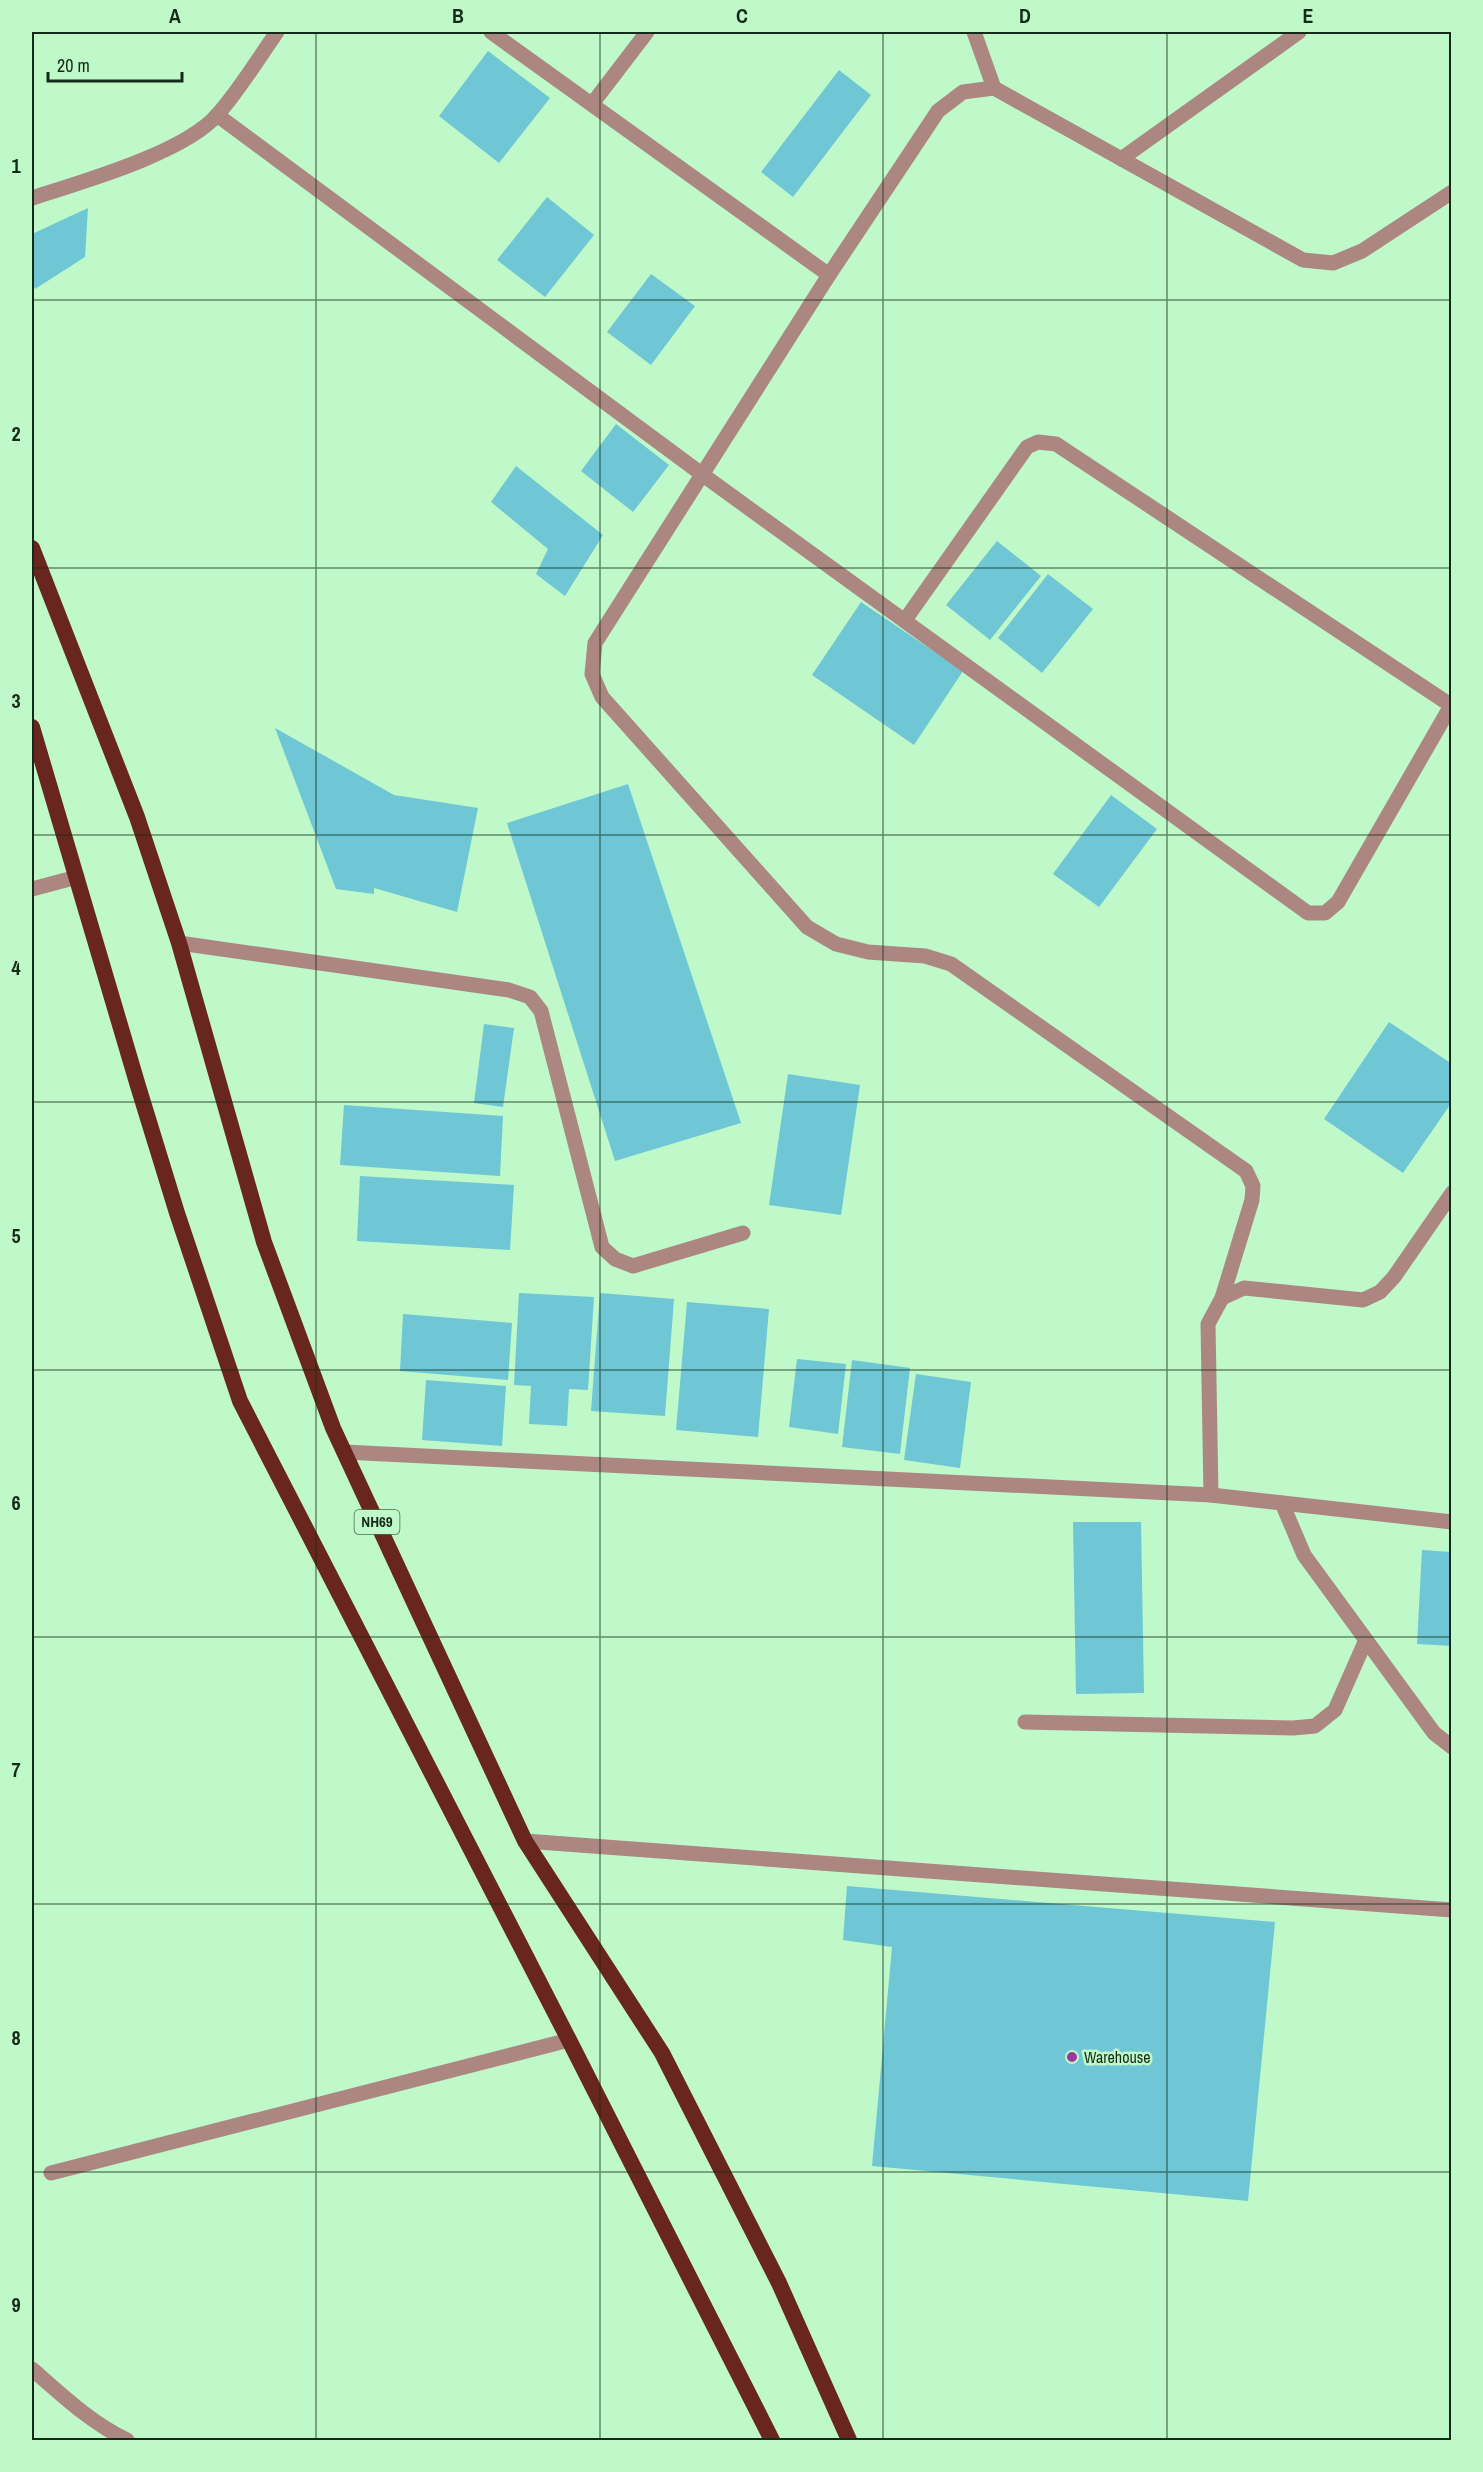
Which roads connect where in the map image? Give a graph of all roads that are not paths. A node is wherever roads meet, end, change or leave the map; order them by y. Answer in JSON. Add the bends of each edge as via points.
{"nodes":[{"id":1,"x":277,"y":32,"type":"edge"},
{"id":2,"x":491,"y":32,"type":"edge"},
{"id":3,"x":647,"y":32,"type":"edge"},
{"id":4,"x":974,"y":32,"type":"edge"},
{"id":5,"x":1299,"y":32,"type":"edge"},
{"id":6,"x":994,"y":88,"type":"junction"},
{"id":7,"x":592,"y":104,"type":"junction"},
{"id":8,"x":217,"y":116,"type":"junction"},
{"id":9,"x":1121,"y":159,"type":"junction"},
{"id":10,"x":1452,"y":192,"type":"edge"},
{"id":11,"x":32,"y":198,"type":"edge"},
{"id":12,"x":830,"y":275,"type":"junction"},
{"id":13,"x":704,"y":475,"type":"junction"},
{"id":14,"x":32,"y":548,"type":"edge"},
{"id":15,"x":905,"y":620,"type":"junction"},
{"id":16,"x":1451,"y":706,"type":"edge"},
{"id":17,"x":32,"y":727,"type":"edge"},
{"id":18,"x":77,"y":877,"type":"junction"},
{"id":19,"x":32,"y":888,"type":"edge"},
{"id":20,"x":179,"y":943,"type":"junction"},
{"id":21,"x":1452,"y":1193,"type":"edge"},
{"id":22,"x":743,"y":1233,"type":"dead end"},
{"id":23,"x":1222,"y":1298,"type":"junction"},
{"id":24,"x":344,"y":1452,"type":"junction"},
{"id":25,"x":1211,"y":1495,"type":"junction"},
{"id":26,"x":1282,"y":1503,"type":"junction"},
{"id":27,"x":1452,"y":1522,"type":"edge"},
{"id":28,"x":1365,"y":1642,"type":"junction"},
{"id":29,"x":1025,"y":1722,"type":"dead end"},
{"id":30,"x":1452,"y":1747,"type":"edge"},
{"id":31,"x":525,"y":1841,"type":"junction"},
{"id":32,"x":1452,"y":1910,"type":"edge"},
{"id":33,"x":569,"y":2040,"type":"junction"},
{"id":34,"x":51,"y":2173,"type":"dead end"},
{"id":35,"x":32,"y":2369,"type":"edge"},
{"id":36,"x":127,"y":2440,"type":"edge"},
{"id":37,"x":771,"y":2440,"type":"edge"},
{"id":38,"x":849,"y":2440,"type":"edge"}],
"edges":[{"from":1,"to":8,"type":"street"},
{"from":2,"to":7,"type":"street"},
{"from":3,"to":7,"type":"street"},
{"from":4,"to":6,"type":"street"},
{"from":5,"to":9,"type":"street"},
{"from":6,"to":9,"type":"street"},
{"from":6,"to":12,"type":"street","via":[[963,92],[938,111]]},
{"from":7,"to":12,"type":"street"},
{"from":8,"to":11,"type":"street","via":[[185,139],[129,165]]},
{"from":8,"to":13,"type":"street"},
{"from":9,"to":10,"type":"street","via":[[1303,260],[1333,262],[1362,251]]},
{"from":12,"to":13,"type":"street"},
{"from":13,"to":15,"type":"street"},
{"from":13,"to":23,"type":"street","via":[[595,643],[592,674],[602,697],[807,927],[836,944],[868,952],[925,956],[951,964],[1246,1171],[1253,1186],[1252,1200]]},
{"from":14,"to":20,"type":"highway","number":"NH69","via":[[132,806]]},
{"from":15,"to":16,"type":"street","via":[[1028,447],[1038,442],[1056,444]]},
{"from":15,"to":16,"type":"street","via":[[1308,913],[1325,913],[1338,902]]},
{"from":17,"to":18,"type":"highway"},
{"from":18,"to":19,"type":"street"},
{"from":18,"to":33,"type":"highway","via":[[173,1202],[240,1401]]},
{"from":20,"to":22,"type":"street","via":[[508,990],[530,997],[541,1011],[602,1247],[615,1259],[633,1266]]},
{"from":20,"to":24,"type":"highway","number":"NH69","via":[[264,1242]]},
{"from":21,"to":23,"type":"street","via":[[1394,1276],[1380,1292],[1363,1300],[1244,1288]]},
{"from":23,"to":25,"type":"street","via":[[1208,1324]]},
{"from":24,"to":25,"type":"street"},
{"from":24,"to":31,"type":"highway","number":"NH69"},
{"from":25,"to":26,"type":"street"},
{"from":26,"to":27,"type":"street"},
{"from":26,"to":28,"type":"street","via":[[1304,1555]]},
{"from":28,"to":29,"type":"street","via":[[1335,1710],[1315,1726]]},
{"from":28,"to":30,"type":"street","via":[[1434,1733]]},
{"from":31,"to":32,"type":"street"},
{"from":31,"to":38,"type":"highway","number":"NH69","via":[[662,2053],[778,2283]]},
{"from":33,"to":34,"type":"street"},
{"from":33,"to":37,"type":"highway"},
{"from":35,"to":36,"type":"street","via":[[78,2409]]}]}
